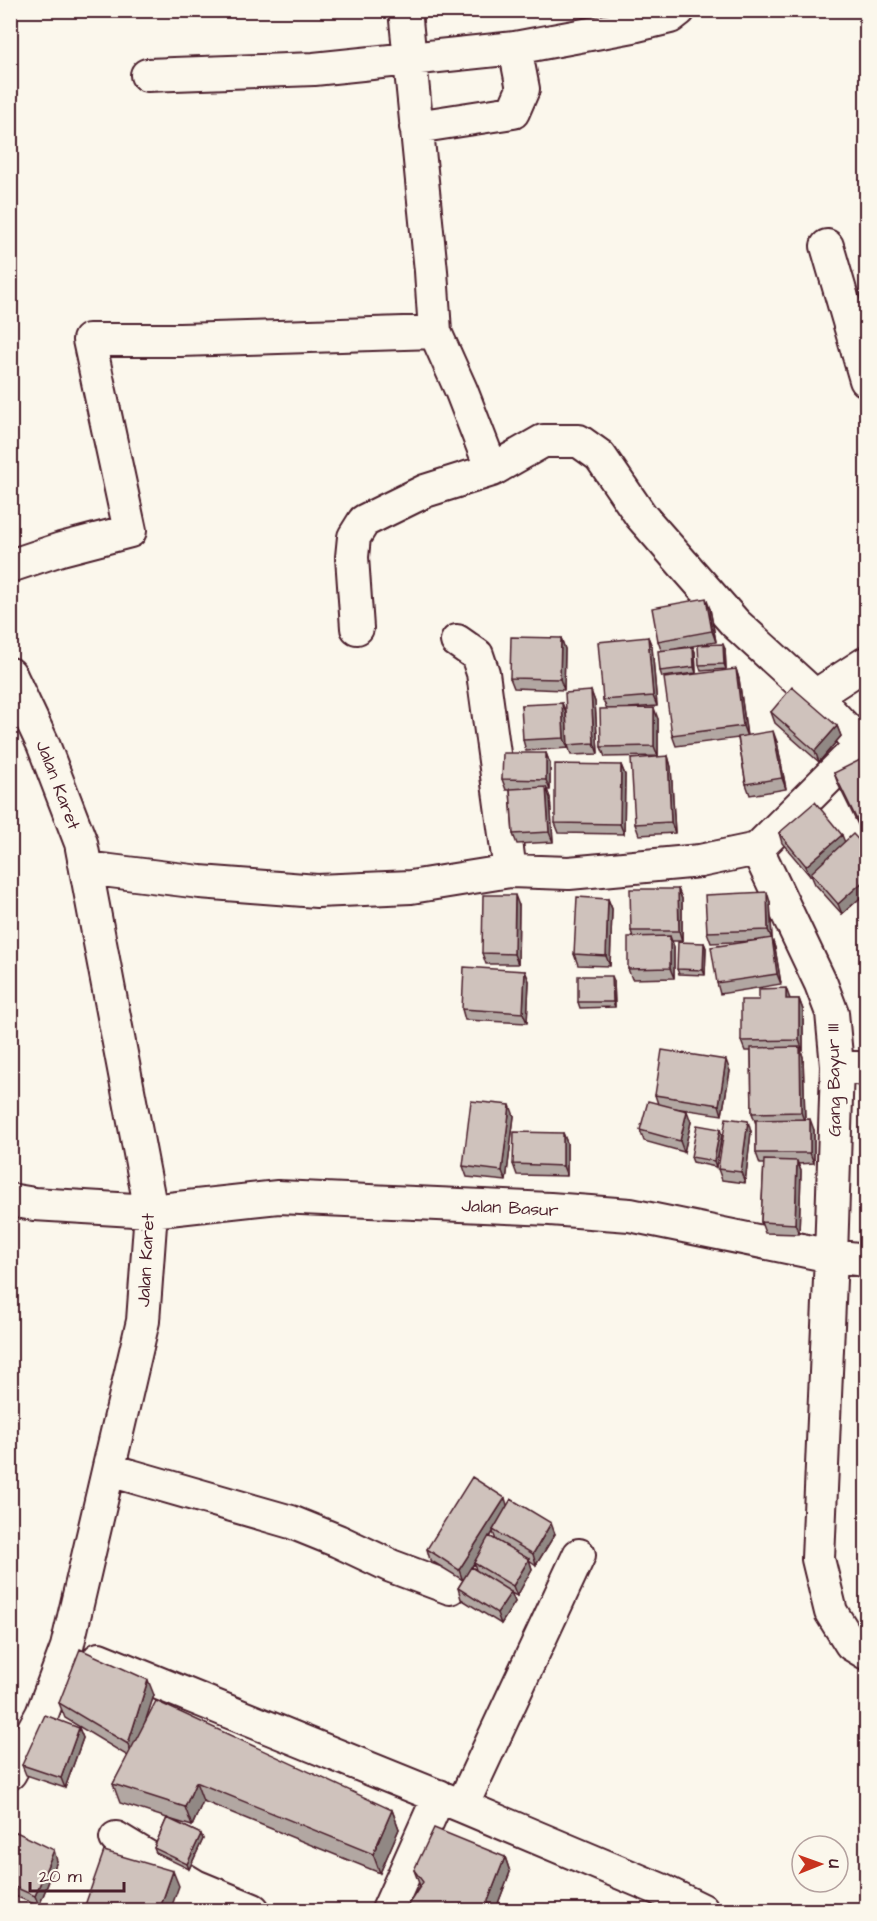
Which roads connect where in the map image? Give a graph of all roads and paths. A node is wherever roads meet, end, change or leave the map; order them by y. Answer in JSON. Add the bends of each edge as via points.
{"nodes":[{"id":1,"x":405,"y":10,"type":"edge"},
{"id":2,"x":679,"y":10,"type":"edge"},
{"id":3,"x":515,"y":48,"type":"junction"},
{"id":4,"x":409,"y":60,"type":"junction"},
{"id":5,"x":147,"y":75,"type":"dead end"},
{"id":6,"x":416,"y":127,"type":"junction"},
{"id":7,"x":827,"y":246,"type":"dead end"},
{"id":8,"x":435,"y":332,"type":"junction"},
{"id":9,"x":867,"y":380,"type":"edge"},
{"id":10,"x":492,"y":470,"type":"junction"},
{"id":11,"x":10,"y":567,"type":"edge"},
{"id":12,"x":357,"y":628,"type":"dead end"},
{"id":13,"x":457,"y":641,"type":"dead end"},
{"id":14,"x":867,"y":663,"type":"edge"},
{"id":15,"x":10,"y":674,"type":"edge"},
{"id":16,"x":815,"y":696,"type":"junction"},
{"id":17,"x":864,"y":747,"type":"edge"},
{"id":18,"x":757,"y":849,"type":"junction"},
{"id":19,"x":86,"y":868,"type":"junction"},
{"id":20,"x":510,"y":871,"type":"junction"},
{"id":21,"x":852,"y":1068,"type":"edge"},
{"id":22,"x":10,"y":1200,"type":"edge"},
{"id":23,"x":151,"y":1211,"type":"junction"},
{"id":24,"x":831,"y":1256,"type":"junction"},
{"id":25,"x":867,"y":1260,"type":"edge"},
{"id":26,"x":110,"y":1470,"type":"junction"},
{"id":27,"x":579,"y":1555,"type":"dead end"},
{"id":28,"x":450,"y":1588,"type":"dead end"},
{"id":29,"x":67,"y":1647,"type":"junction"},
{"id":30,"x":867,"y":1653,"type":"edge"},
{"id":31,"x":12,"y":1766,"type":"edge"},
{"id":32,"x":450,"y":1801,"type":"junction"},
{"id":33,"x":116,"y":1838,"type":"dead end"},
{"id":34,"x":190,"y":1898,"type":"edge"},
{"id":35,"x":253,"y":1911,"type":"edge"},
{"id":36,"x":388,"y":1911,"type":"edge"},
{"id":37,"x":702,"y":1911,"type":"edge"}],
"edges":[{"from":1,"to":4,"type":"street"},
{"from":2,"to":3,"type":"street","via":[[670,17],[633,26]]},
{"from":3,"to":4,"type":"street"},
{"from":3,"to":6,"type":"street","via":[[523,90],[513,112]]},
{"from":4,"to":5,"type":"street","via":[[314,69]]},
{"from":4,"to":6,"type":"street"},
{"from":6,"to":8,"type":"street"},
{"from":7,"to":9,"type":"street"},
{"from":8,"to":10,"type":"street"},
{"from":8,"to":11,"type":"street","via":[[89,340],[130,531]]},
{"from":10,"to":12,"type":"street","via":[[425,491],[364,521],[354,537],[352,557]]},
{"from":10,"to":16,"type":"street","via":[[543,441],[579,441],[600,456],[641,516],[735,623]]},
{"from":13,"to":20,"type":"street","via":[[477,655],[483,673]]},
{"from":14,"to":16,"type":"street"},
{"from":15,"to":19,"type":"street","name":"Jalan Karet","via":[[43,744],[81,843]]},
{"from":16,"to":17,"type":"street"},
{"from":17,"to":18,"type":"street"},
{"from":18,"to":20,"type":"street","via":[[700,861],[569,873]]},
{"from":18,"to":21,"type":"street","name":"Gang Bayur III","via":[[821,984]]},
{"from":19,"to":20,"type":"street","via":[[317,891],[411,887]]},
{"from":19,"to":23,"type":"street","name":"Jalan Karet"},
{"from":21,"to":24,"type":"street","name":"Gang Bayur III"},
{"from":22,"to":23,"type":"street","name":"Jalan Basur"},
{"from":23,"to":24,"type":"street","name":"Jalan Basur","via":[[278,1197],[562,1210],[630,1215]]},
{"from":23,"to":26,"type":"street","name":"Jalan Karet","via":[[142,1321]]},
{"from":24,"to":25,"type":"street","name":"Jalan Basur"},
{"from":24,"to":30,"type":"street","name":"Gang Bayur III","via":[[818,1559],[831,1612],[851,1644]]},
{"from":26,"to":28,"type":"street","via":[[291,1522]]},
{"from":26,"to":29,"type":"street","name":"Jalan Karet"},
{"from":27,"to":32,"type":"street"},
{"from":29,"to":31,"type":"street","name":"Jalan Karet","via":[[42,1713]]},
{"from":29,"to":32,"type":"street"},
{"from":32,"to":36,"type":"street"},
{"from":32,"to":37,"type":"street"},
{"from":33,"to":34,"type":"street"},
{"from":34,"to":35,"type":"street"}]}
